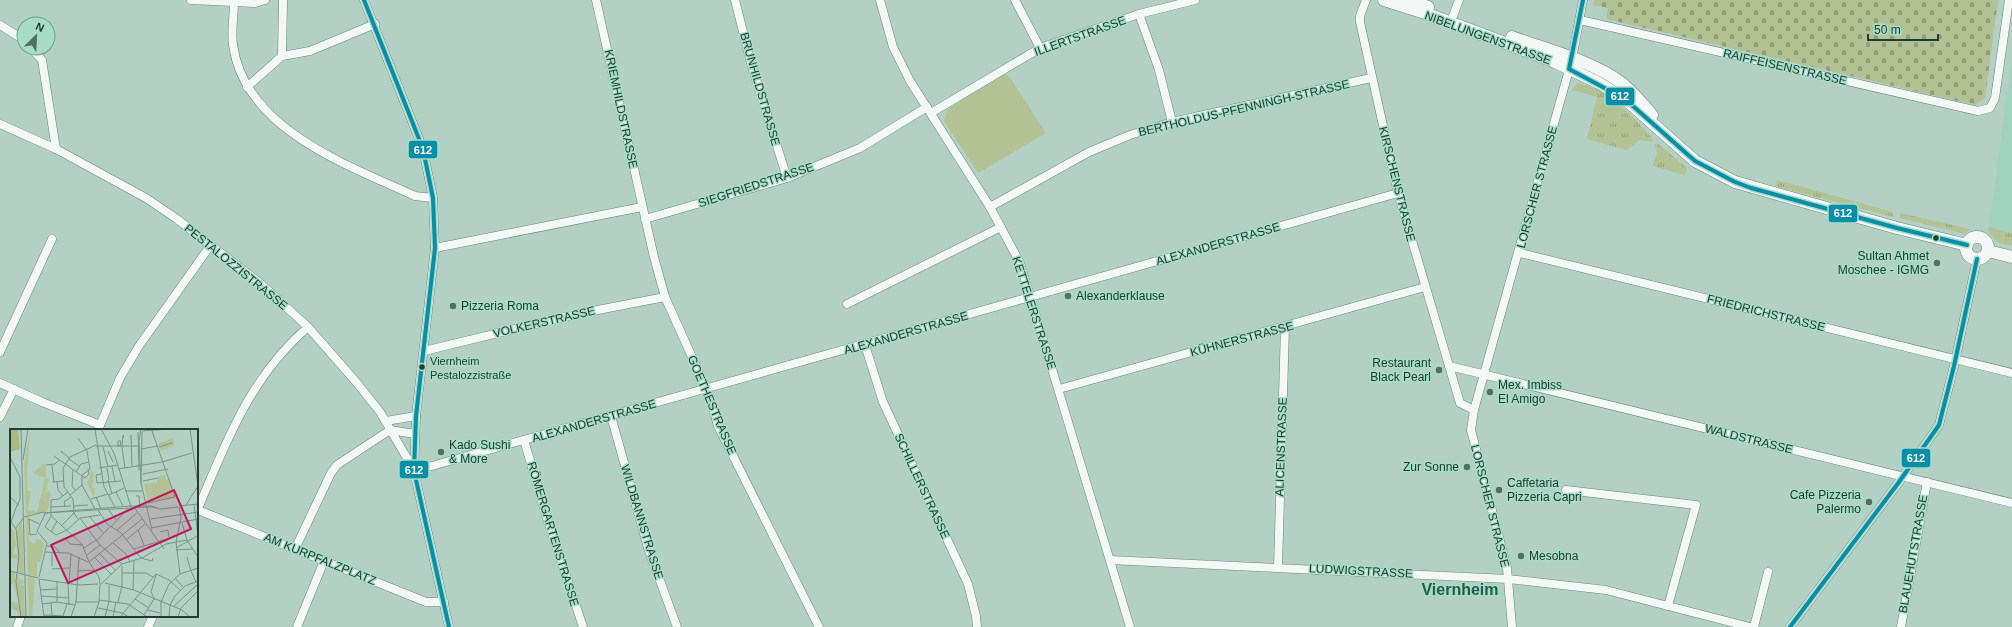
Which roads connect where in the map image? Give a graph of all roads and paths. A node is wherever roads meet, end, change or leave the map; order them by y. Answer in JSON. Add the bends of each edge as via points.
{"nodes":[{"id":1,"x":191,"y":0,"type":"edge"},
{"id":2,"x":265,"y":0,"type":"edge"},
{"id":3,"x":283,"y":0,"type":"edge"},
{"id":4,"x":364,"y":0,"type":"edge"},
{"id":5,"x":596,"y":0,"type":"edge"},
{"id":6,"x":735,"y":0,"type":"edge"},
{"id":7,"x":880,"y":0,"type":"edge"},
{"id":8,"x":1015,"y":0,"type":"edge"},
{"id":9,"x":1195,"y":0,"type":"edge"},
{"id":10,"x":1366,"y":0,"type":"edge"},
{"id":11,"x":1384,"y":0,"type":"edge"},
{"id":12,"x":1408,"y":0,"type":"edge"},
{"id":13,"x":1459,"y":0,"type":"edge"},
{"id":14,"x":1583,"y":0,"type":"edge"},
{"id":15,"x":2009,"y":0,"type":"edge"},
{"id":16,"x":234,"y":2,"type":"junction"},
{"id":17,"x":1139,"y":14,"type":"junction"},
{"id":18,"x":1453,"y":16,"type":"junction"},
{"id":19,"x":1580,"y":20,"type":"junction"},
{"id":20,"x":375,"y":24,"type":"junction"},
{"id":21,"x":0,"y":25,"type":"edge"},
{"id":22,"x":16,"y":35,"type":"edge"},
{"id":23,"x":1040,"y":48,"type":"junction"},
{"id":24,"x":38,"y":56,"type":"edge"},
{"id":25,"x":282,"y":56,"type":"junction"},
{"id":26,"x":1571,"y":64,"type":"junction"},
{"id":27,"x":1371,"y":78,"type":"junction"},
{"id":28,"x":247,"y":87,"type":"junction"},
{"id":29,"x":929,"y":110,"type":"junction"},
{"id":30,"x":1172,"y":122,"type":"junction"},
{"id":31,"x":0,"y":124,"type":"edge"},
{"id":32,"x":56,"y":149,"type":"junction"},
{"id":33,"x":787,"y":178,"type":"junction"},
{"id":34,"x":1398,"y":193,"type":"junction"},
{"id":35,"x":433,"y":198,"type":"junction"},
{"id":36,"x":642,"y":207,"type":"junction"},
{"id":37,"x":990,"y":207,"type":"junction"},
{"id":38,"x":645,"y":219,"type":"junction"},
{"id":39,"x":1001,"y":227,"type":"junction"},
{"id":40,"x":52,"y":239,"type":"dead end"},
{"id":41,"x":1967,"y":245,"type":"junction"},
{"id":42,"x":210,"y":246,"type":"junction"},
{"id":43,"x":435,"y":248,"type":"junction"},
{"id":44,"x":1988,"y":251,"type":"junction"},
{"id":45,"x":1520,"y":253,"type":"junction"},
{"id":46,"x":2012,"y":258,"type":"edge"},
{"id":47,"x":1976,"y":259,"type":"junction"},
{"id":48,"x":1425,"y":288,"type":"junction"},
{"id":49,"x":665,"y":297,"type":"junction"},
{"id":50,"x":1031,"y":297,"type":"junction"},
{"id":51,"x":847,"y":304,"type":"dead end"},
{"id":52,"x":308,"y":327,"type":"junction"},
{"id":53,"x":1285,"y":327,"type":"junction"},
{"id":54,"x":865,"y":345,"type":"junction"},
{"id":55,"x":424,"y":351,"type":"junction"},
{"id":56,"x":0,"y":352,"type":"edge"},
{"id":57,"x":1955,"y":360,"type":"junction"},
{"id":58,"x":1449,"y":366,"type":"junction"},
{"id":59,"x":2012,"y":373,"type":"edge"},
{"id":60,"x":1486,"y":374,"type":"junction"},
{"id":61,"x":0,"y":383,"type":"edge"},
{"id":62,"x":14,"y":389,"type":"junction"},
{"id":63,"x":707,"y":389,"type":"junction"},
{"id":64,"x":1059,"y":389,"type":"junction"},
{"id":65,"x":1474,"y":410,"type":"junction"},
{"id":66,"x":416,"y":416,"type":"junction"},
{"id":67,"x":611,"y":416,"type":"junction"},
{"id":68,"x":0,"y":417,"type":"edge"},
{"id":69,"x":386,"y":421,"type":"junction"},
{"id":70,"x":99,"y":427,"type":"edge"},
{"id":71,"x":390,"y":430,"type":"junction"},
{"id":72,"x":415,"y":434,"type":"junction"},
{"id":73,"x":524,"y":440,"type":"junction"},
{"id":74,"x":414,"y":471,"type":"junction"},
{"id":75,"x":1903,"y":476,"type":"junction"},
{"id":76,"x":1927,"y":482,"type":"junction"},
{"id":77,"x":1566,"y":490,"type":"dead end"},
{"id":78,"x":2012,"y":502,"type":"edge"},
{"id":79,"x":198,"y":508,"type":"edge"},
{"id":80,"x":198,"y":510,"type":"edge"},
{"id":81,"x":295,"y":549,"type":"junction"},
{"id":82,"x":1110,"y":560,"type":"junction"},
{"id":83,"x":324,"y":561,"type":"junction"},
{"id":84,"x":1278,"y":567,"type":"junction"},
{"id":85,"x":1768,"y":572,"type":"dead end"},
{"id":86,"x":1508,"y":579,"type":"junction"},
{"id":87,"x":444,"y":602,"type":"junction"},
{"id":88,"x":1668,"y":606,"type":"junction"},
{"id":89,"x":22,"y":617,"type":"edge"},
{"id":90,"x":153,"y":617,"type":"edge"},
{"id":91,"x":17,"y":627,"type":"edge"},
{"id":92,"x":148,"y":627,"type":"edge"},
{"id":93,"x":297,"y":627,"type":"edge"},
{"id":94,"x":450,"y":627,"type":"edge"},
{"id":95,"x":583,"y":627,"type":"edge"},
{"id":96,"x":677,"y":627,"type":"edge"},
{"id":97,"x":819,"y":627,"type":"edge"},
{"id":98,"x":977,"y":627,"type":"edge"},
{"id":99,"x":1130,"y":627,"type":"edge"},
{"id":100,"x":1512,"y":627,"type":"edge"},
{"id":101,"x":1750,"y":627,"type":"edge"},
{"id":102,"x":1754,"y":627,"type":"edge"},
{"id":103,"x":1790,"y":627,"type":"edge"},
{"id":104,"x":1901,"y":627,"type":"edge"}],
"edges":[{"from":1,"to":16,"type":"street"},
{"from":2,"to":16,"type":"street","via":[[255,3]]},
{"from":3,"to":25,"type":"street"},
{"from":4,"to":20,"type":"street"},
{"from":5,"to":36,"type":"street","name":"KRIEMHILDSTRASSE"},
{"from":6,"to":33,"type":"street","name":"BRUNHILDSTRASSE"},
{"from":7,"to":29,"type":"street","name":"KETTELERSTRASSE","via":[[893,47],[910,81]]},
{"from":8,"to":23,"type":"street"},
{"from":9,"to":17,"type":"street","name":"ILLERTSTRASSE"},
{"from":10,"to":27,"type":"street","name":"KIRSCHENSTRASSE","via":[[1360,16]]},
{"from":11,"to":26,"type":"street","name":"NIBELUNGENSTRASSE"},
{"from":12,"to":18,"type":"street"},
{"from":13,"to":18,"type":"street"},
{"from":14,"to":19,"type":"street","name":"LORSCHER STRASSE"},
{"from":15,"to":19,"type":"street","name":"RAIFFEISENSTRASSE","via":[[1995,98],[1990,108],[1978,110]]},
{"from":16,"to":28,"type":"street","via":[[233,44],[238,67]]},
{"from":17,"to":23,"type":"street","name":"ILLERTSTRASSE"},
{"from":17,"to":30,"type":"street","via":[[1159,70]]},
{"from":18,"to":26,"type":"street"},
{"from":19,"to":26,"type":"street","name":"LORSCHER STRASSE"},
{"from":20,"to":25,"type":"street","via":[[310,51]]},
{"from":20,"to":35,"type":"street","via":[[423,149]]},
{"from":21,"to":22,"type":"street"},
{"from":23,"to":29,"type":"street","name":"ILLERTSTRASSE"},
{"from":24,"to":32,"type":"street","via":[[42,60]]},
{"from":25,"to":28,"type":"street"},
{"from":26,"to":41,"type":"street","via":[[1625,99],[1678,147],[1710,170],[1745,186]]},
{"from":26,"to":45,"type":"street","name":"LORSCHER STRASSE"},
{"from":27,"to":30,"type":"street","name":"BERTHOLDUS-PFENNINGH-STRASSE"},
{"from":27,"to":34,"type":"street","name":"KIRSCHENSTRASSE"},
{"from":28,"to":35,"type":"street","via":[[281,124],[319,151],[415,196]]},
{"from":29,"to":33,"type":"street","name":"SIEGFRIEDSTRASSE","via":[[860,148]]},
{"from":29,"to":37,"type":"street","name":"KETTELERSTRASSE"},
{"from":30,"to":37,"type":"street","name":"BERTHOLDUS-PFENNINGH-STRASSE","via":[[1130,135],[1089,152]]},
{"from":31,"to":32,"type":"street","name":"PESTALOZZISTRASSE"},
{"from":32,"to":42,"type":"street","name":"PESTALOZZISTRASSE","via":[[146,198]]},
{"from":33,"to":38,"type":"street","name":"SIEGFRIEDSTRASSE"},
{"from":34,"to":48,"type":"street","name":"KIRSCHENSTRASSE"},
{"from":34,"to":50,"type":"street","name":"ALEXANDERSTRASSE"},
{"from":35,"to":43,"type":"street"},
{"from":36,"to":38,"type":"street","name":"KRIEMHILDSTRASSE"},
{"from":36,"to":43,"type":"street"},
{"from":37,"to":39,"type":"street","name":"KETTELERSTRASSE"},
{"from":38,"to":49,"type":"street","name":"GOETHESTRASSE"},
{"from":39,"to":50,"type":"street","name":"KETTELERSTRASSE","via":[[1020,263]]},
{"from":39,"to":51,"type":"street"},
{"from":40,"to":56,"type":"street"},
{"from":41,"to":44,"type":"street","via":[[1974,238],[1981,238],[1987,242]]},
{"from":41,"to":47,"type":"street","via":[[1969,255]]},
{"from":42,"to":52,"type":"street","name":"PESTALOZZISTRASSE","via":[[260,283]]},
{"from":42,"to":70,"type":"street","via":[[138,346],[120,378]]},
{"from":43,"to":55,"type":"street"},
{"from":44,"to":46,"type":"street"},
{"from":44,"to":47,"type":"street","via":[[1983,258]]},
{"from":45,"to":57,"type":"street","name":"FRIEDRICHSTRASSE"},
{"from":45,"to":60,"type":"street","name":"LORSCHER STRASSE"},
{"from":47,"to":57,"type":"street"},
{"from":48,"to":53,"type":"street","name":"KÜHNERSTRASSE"},
{"from":48,"to":58,"type":"street","name":"KIRSCHENSTRASSE"},
{"from":49,"to":55,"type":"street","name":"VOLKERSTRASSE","via":[[577,314]]},
{"from":49,"to":63,"type":"street","name":"GOETHESTRASSE"},
{"from":50,"to":54,"type":"street","name":"ALEXANDERSTRASSE"},
{"from":50,"to":64,"type":"street","name":"KETTELERSTRASSE"},
{"from":52,"to":69,"type":"street","name":"PESTALOZZISTRASSE"},
{"from":52,"to":79,"type":"street","via":[[288,344],[242,408]]},
{"from":53,"to":64,"type":"street","name":"KÜHNERSTRASSE"},
{"from":53,"to":84,"type":"street","name":"ALICENSTRASSE"},
{"from":54,"to":63,"type":"street","name":"ALEXANDERSTRASSE"},
{"from":54,"to":98,"type":"street","name":"SCHILLERSTRASSE","via":[[883,402],[968,584]]},
{"from":55,"to":66,"type":"street"},
{"from":57,"to":59,"type":"street","name":"FRIEDRICHSTRASSE"},
{"from":57,"to":75,"type":"street","via":[[1940,422]]},
{"from":58,"to":60,"type":"street"},
{"from":58,"to":65,"type":"street","via":[[1460,404]]},
{"from":60,"to":65,"type":"street","name":"LORSCHER STRASSE"},
{"from":60,"to":75,"type":"street","name":"WALDSTRASSE"},
{"from":61,"to":62,"type":"street"},
{"from":62,"to":68,"type":"street"},
{"from":62,"to":70,"type":"street"},
{"from":63,"to":67,"type":"street","name":"ALEXANDERSTRASSE"},
{"from":63,"to":97,"type":"street","name":"GOETHESTRASSE","via":[[718,426]]},
{"from":64,"to":82,"type":"street","name":"KETTELERSTRASSE"},
{"from":65,"to":86,"type":"street","name":"LORSCHER STRASSE","via":[[1471,430]]},
{"from":66,"to":69,"type":"street"},
{"from":66,"to":72,"type":"street"},
{"from":67,"to":73,"type":"street","name":"ALEXANDERSTRASSE"},
{"from":67,"to":96,"type":"street","name":"WILDBANNSTRASSE","via":[[648,548]]},
{"from":69,"to":71,"type":"street","name":"PESTALOZZISTRASSE"},
{"from":71,"to":72,"type":"street"},
{"from":71,"to":74,"type":"street","name":"PESTALOZZISTRASSE"},
{"from":71,"to":81,"type":"street","via":[[337,466],[331,473]]},
{"from":72,"to":74,"type":"street"},
{"from":73,"to":74,"type":"street","name":"ALEXANDERSTRASSE"},
{"from":73,"to":95,"type":"street","name":"RÖMERGARTENSTRASSE"},
{"from":74,"to":87,"type":"street"},
{"from":75,"to":76,"type":"street","name":"WALDSTRASSE"},
{"from":75,"to":103,"type":"street"},
{"from":76,"to":78,"type":"street","name":"WALDSTRASSE"},
{"from":76,"to":104,"type":"street","name":"BLAUEHUTSTRASSE"},
{"from":77,"to":88,"type":"street","via":[[1696,505]]},
{"from":80,"to":81,"type":"street","name":"AM KURPFALZPLATZ"},
{"from":81,"to":83,"type":"street","name":"AM KURPFALZPLATZ"},
{"from":82,"to":84,"type":"street","name":"LUDWIGSTRASSE"},
{"from":82,"to":99,"type":"street","name":"KETTELERSTRASSE"},
{"from":83,"to":87,"type":"street","name":"AM KURPFALZPLATZ","via":[[426,602]]},
{"from":83,"to":93,"type":"street"},
{"from":84,"to":86,"type":"street","name":"LUDWIGSTRASSE"},
{"from":85,"to":102,"type":"street"},
{"from":86,"to":88,"type":"street","name":"LUDWIGSTRASSE","via":[[1606,590]]},
{"from":86,"to":100,"type":"street","name":"LORSCHER STRASSE"},
{"from":87,"to":94,"type":"street"},
{"from":88,"to":101,"type":"street","name":"LUDWIGSTRASSE"},
{"from":89,"to":91,"type":"street"},
{"from":90,"to":92,"type":"street"}]}
